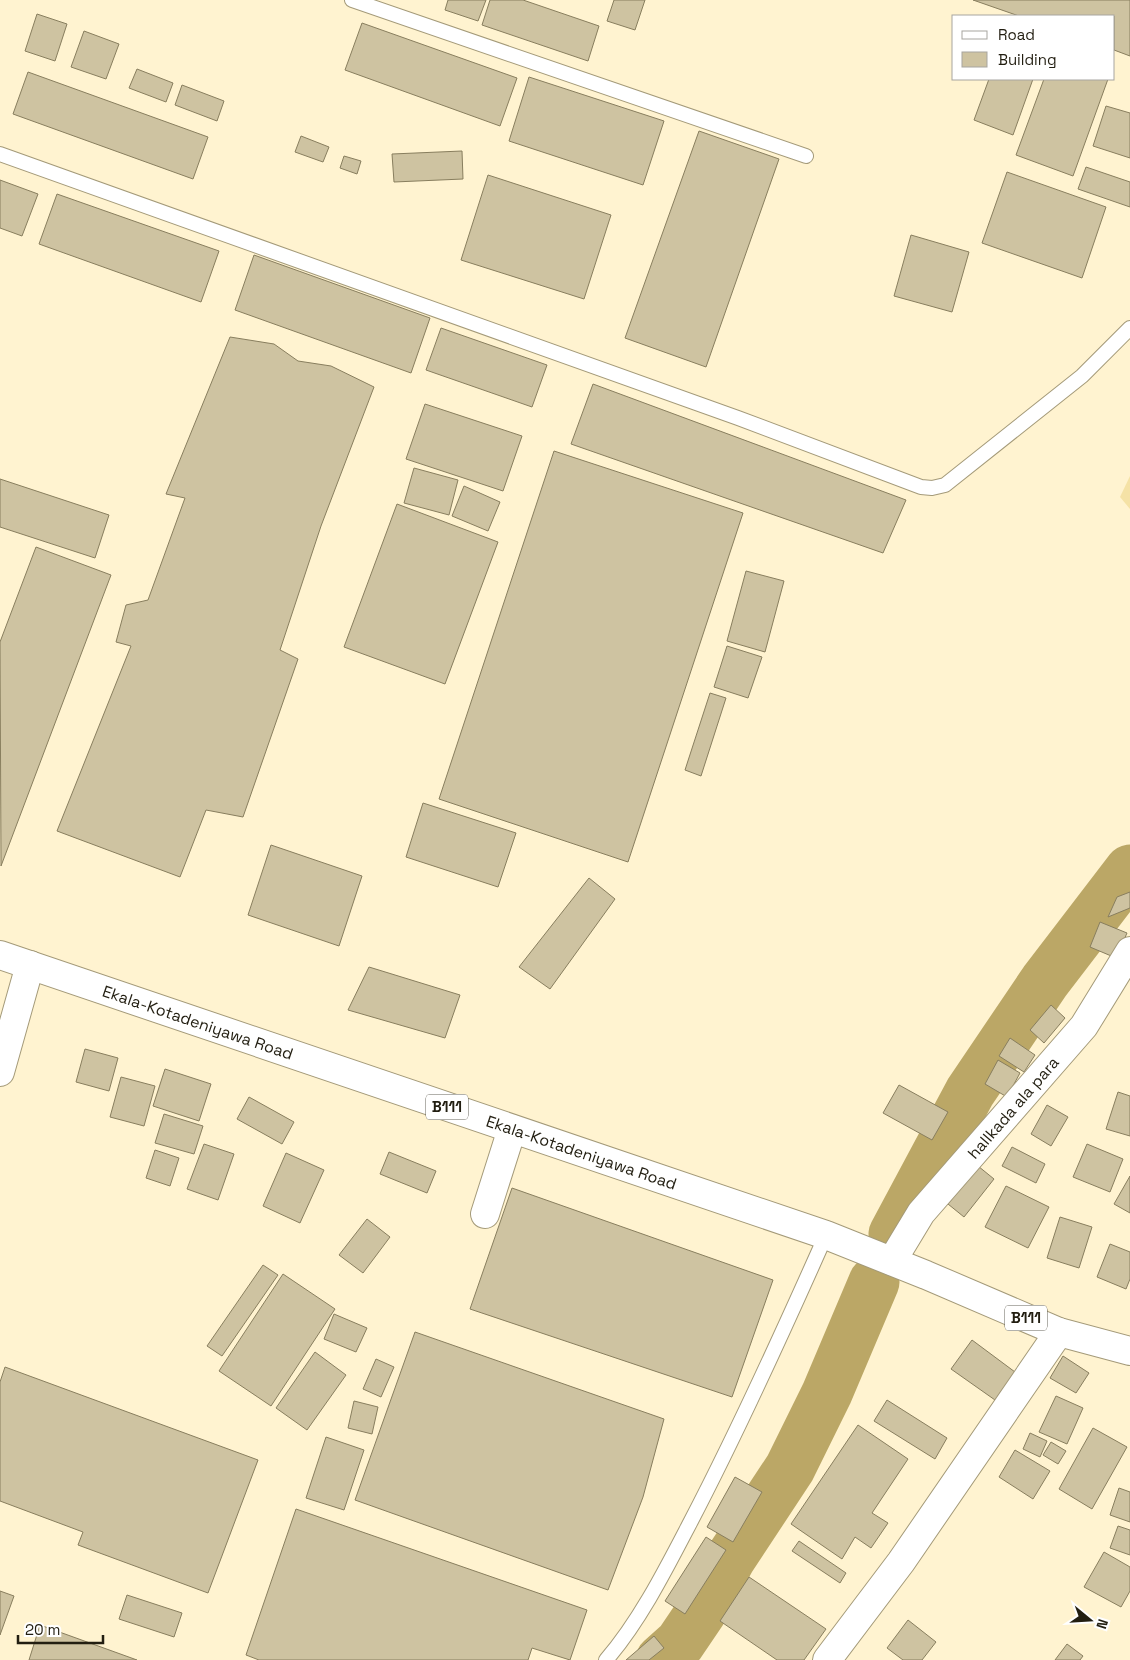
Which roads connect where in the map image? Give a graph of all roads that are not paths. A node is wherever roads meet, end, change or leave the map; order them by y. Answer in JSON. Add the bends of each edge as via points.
{"nodes":[{"id":1,"x":352,"y":0,"type":"edge"},
{"id":2,"x":0,"y":154,"type":"edge"},
{"id":3,"x":806,"y":156,"type":"dead end"},
{"id":4,"x":1130,"y":328,"type":"edge"},
{"id":5,"x":1130,"y":951,"type":"edge"},
{"id":6,"x":0,"y":955,"type":"edge"},
{"id":7,"x":30,"y":965,"type":"junction"},
{"id":8,"x":0,"y":1072,"type":"edge"},
{"id":9,"x":512,"y":1129,"type":"junction"},
{"id":10,"x":485,"y":1214,"type":"dead end"},
{"id":11,"x":826,"y":1236,"type":"junction"},
{"id":12,"x":892,"y":1261,"type":"junction"},
{"id":13,"x":1059,"y":1332,"type":"junction"},
{"id":14,"x":1130,"y":1351,"type":"edge"},
{"id":15,"x":606,"y":1660,"type":"edge"},
{"id":16,"x":827,"y":1660,"type":"edge"}],
"edges":[{"from":1,"to":3,"type":"lane"},
{"from":2,"to":4,"type":"lane","via":[[729,414],[921,488],[944,485],[1082,376]]},
{"from":5,"to":12,"type":"main road","name":"hallkada ala para","via":[[1084,1026],[921,1213]]},
{"from":6,"to":7,"type":"main road","name":"Ekala-Kotadeniyawa Road","number":"B111"},
{"from":7,"to":8,"type":"main road"},
{"from":7,"to":9,"type":"main road","name":"Ekala-Kotadeniyawa Road","number":"B111"},
{"from":9,"to":10,"type":"main road"},
{"from":9,"to":11,"type":"main road","name":"Ekala-Kotadeniyawa Road","number":"B111"},
{"from":11,"to":12,"type":"main road","name":"Ekala-Kotadeniyawa Road","number":"B111"},
{"from":11,"to":15,"type":"lane","via":[[738,1432],[675,1552],[621,1643]]},
{"from":12,"to":13,"type":"main road","name":"Ekala-Kotadeniyawa Road","number":"B111"},
{"from":13,"to":14,"type":"main road","name":"Ekala-Kotadeniyawa Road","number":"B111"},
{"from":13,"to":16,"type":"main road","via":[[901,1562]]}]}
